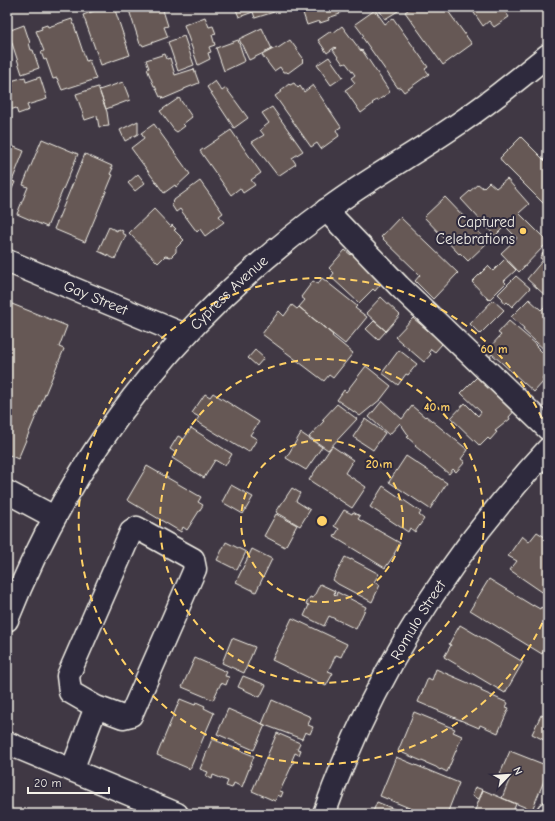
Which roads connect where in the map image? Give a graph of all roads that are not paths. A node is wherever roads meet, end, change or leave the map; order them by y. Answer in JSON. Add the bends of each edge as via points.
{"nodes":[{"id":1,"x":548,"y":55,"type":"edge"},
{"id":2,"x":326,"y":210,"type":"junction"},
{"id":3,"x":7,"y":261,"type":"edge"},
{"id":4,"x":185,"y":335,"type":"junction"},
{"id":5,"x":548,"y":429,"type":"edge"},
{"id":6,"x":548,"y":449,"type":"edge"},
{"id":7,"x":7,"y":492,"type":"edge"},
{"id":8,"x":54,"y":517,"type":"junction"},
{"id":9,"x":7,"y":620,"type":"edge"},
{"id":10,"x":96,"y":707,"type":"junction"},
{"id":11,"x":7,"y":743,"type":"edge"},
{"id":12,"x":72,"y":770,"type":"junction"},
{"id":13,"x":177,"y":814,"type":"edge"},
{"id":14,"x":324,"y":814,"type":"edge"}],
"edges":[{"from":1,"to":2,"type":"street","name":"Cypress Avenue","via":[[450,130]]},
{"from":2,"to":4,"type":"street","name":"Cypress Avenue","via":[[282,243],[239,281]]},
{"from":2,"to":5,"type":"street","via":[[399,286]]},
{"from":3,"to":4,"type":"street","name":"Gay Street"},
{"from":4,"to":8,"type":"street","name":"Cypress Avenue","via":[[132,398],[89,458]]},
{"from":6,"to":14,"type":"street","name":"Romulo Street","via":[[475,534],[434,591],[397,652],[365,715],[336,779]]},
{"from":7,"to":8,"type":"street"},
{"from":8,"to":9,"type":"street","name":"Cypress Avenue"},
{"from":10,"to":10,"type":"street","via":[[123,717],[131,715],[195,569],[193,559],[138,528],[131,532],[68,676],[70,692]]},
{"from":10,"to":12,"type":"street"},
{"from":11,"to":12,"type":"street"},
{"from":12,"to":13,"type":"street"}]}
